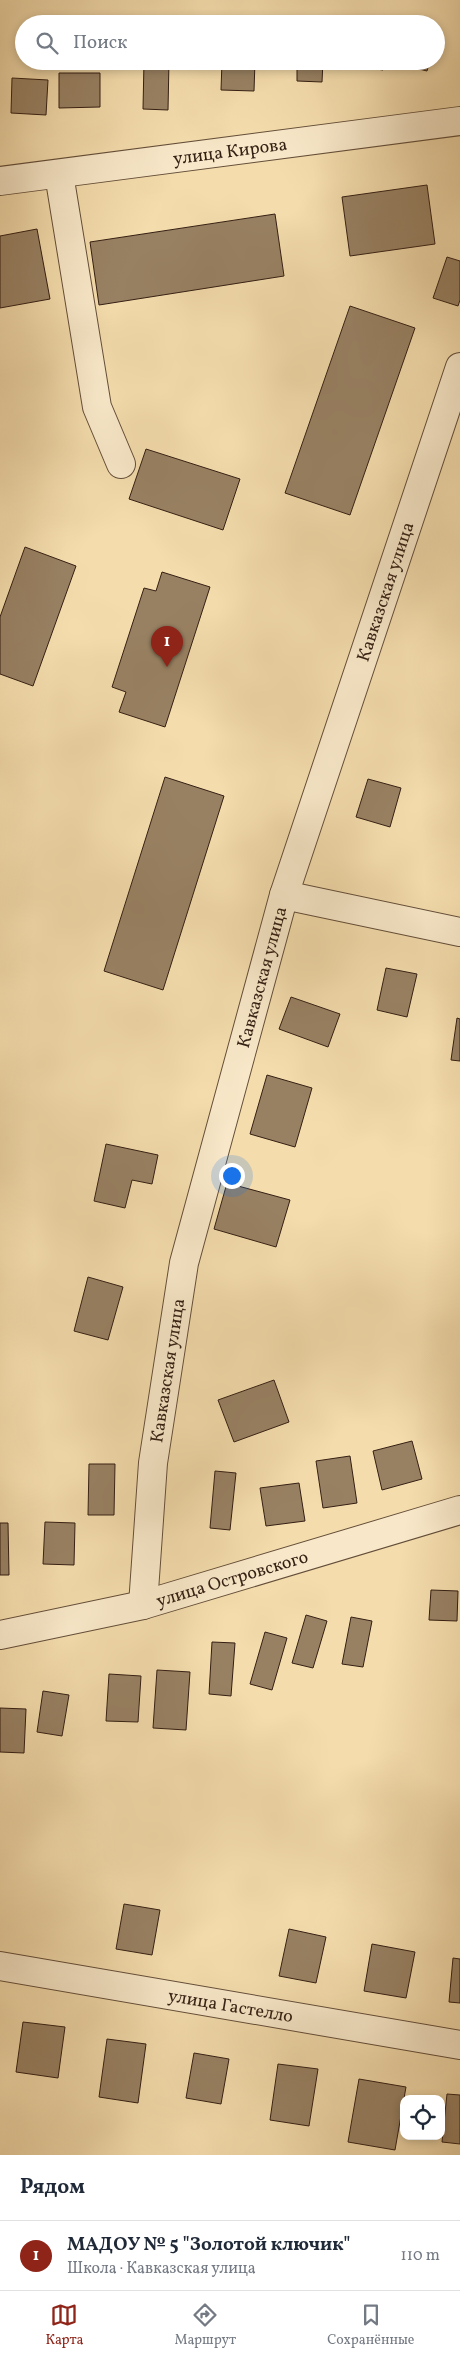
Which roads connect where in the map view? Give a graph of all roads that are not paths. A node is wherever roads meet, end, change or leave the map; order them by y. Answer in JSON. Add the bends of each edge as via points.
{"nodes":[{"id":1,"x":460,"y":121,"type":"edge"},
{"id":2,"x":59,"y":174,"type":"junction"},
{"id":3,"x":0,"y":181,"type":"edge"},
{"id":4,"x":460,"y":367,"type":"edge"},
{"id":5,"x":121,"y":464,"type":"dead end"},
{"id":6,"x":284,"y":895,"type":"junction"},
{"id":7,"x":460,"y":932,"type":"edge"},
{"id":8,"x":460,"y":1510,"type":"edge"},
{"id":9,"x":143,"y":1605,"type":"junction"},
{"id":10,"x":0,"y":1635,"type":"edge"},
{"id":11,"x":0,"y":1966,"type":"edge"},
{"id":12,"x":460,"y":2045,"type":"edge"}],
"edges":[{"from":1,"to":2,"type":"street","name":"улица Кирова"},
{"from":2,"to":3,"type":"street","name":"улица Кирова"},
{"from":2,"to":5,"type":"street","via":[[97,407]]},
{"from":4,"to":6,"type":"street","name":"Кавказская улица"},
{"from":6,"to":7,"type":"street"},
{"from":6,"to":9,"type":"street","name":"Кавказская улица","via":[[184,1263],[153,1463]]},
{"from":8,"to":9,"type":"street","name":"улица Островского"},
{"from":9,"to":10,"type":"street","name":"улица Островского"},
{"from":11,"to":12,"type":"street","name":"улица Гастелло"}]}
